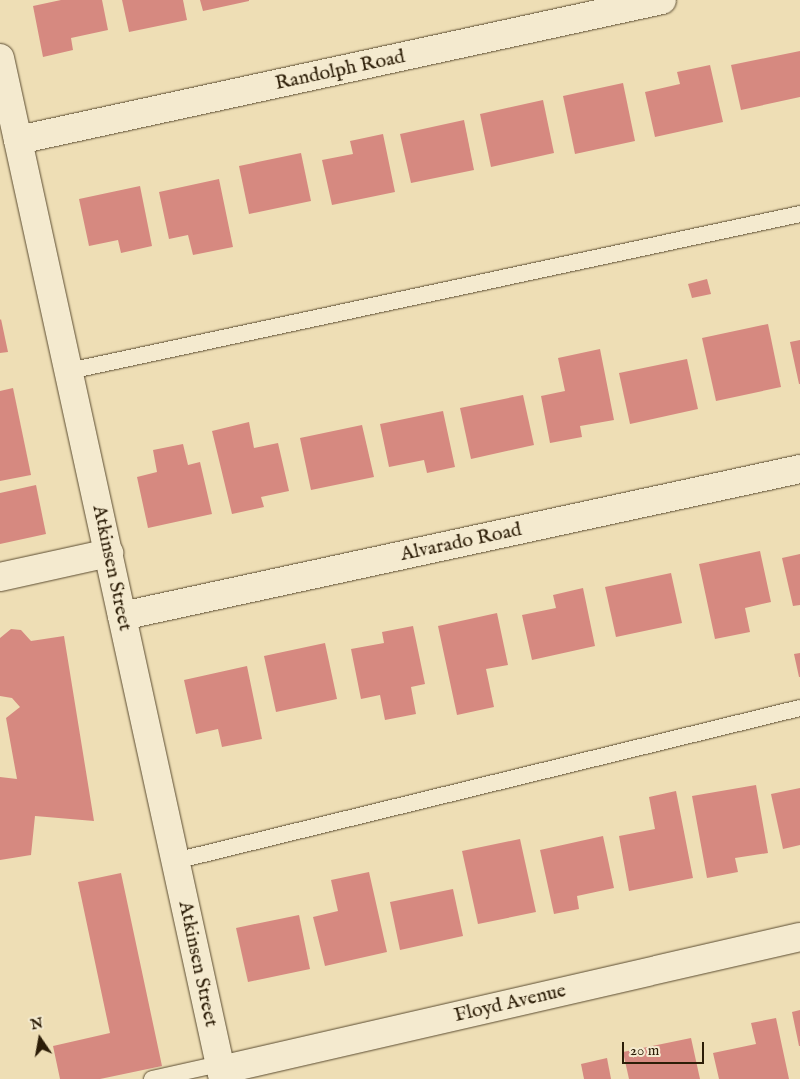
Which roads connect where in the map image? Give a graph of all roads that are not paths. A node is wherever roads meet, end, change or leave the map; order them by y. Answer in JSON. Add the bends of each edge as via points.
{"nodes":[{"id":1,"x":662,"y":0,"type":"edge"},
{"id":2,"x":0,"y":58,"type":"edge"},
{"id":3,"x":18,"y":140,"type":"junction"},
{"id":4,"x":800,"y":214,"type":"edge"},
{"id":5,"x":69,"y":371,"type":"junction"},
{"id":6,"x":800,"y":469,"type":"edge"},
{"id":7,"x":109,"y":553,"type":"junction"},
{"id":8,"x":0,"y":577,"type":"edge"},
{"id":9,"x":122,"y":616,"type":"junction"},
{"id":10,"x":800,"y":708,"type":"edge"},
{"id":11,"x":176,"y":861,"type":"junction"},
{"id":12,"x":800,"y":937,"type":"edge"},
{"id":13,"x":221,"y":1071,"type":"edge"},
{"id":14,"x":152,"y":1079,"type":"edge"}],
"edges":[{"from":1,"to":3,"type":"street","name":"Randolph Road"},
{"from":2,"to":3,"type":"street","name":"Atkinsen Street"},
{"from":3,"to":5,"type":"street","name":"Atkinsen Street"},
{"from":4,"to":5,"type":"lane"},
{"from":5,"to":7,"type":"street","name":"Atkinsen Street"},
{"from":6,"to":9,"type":"street","name":"Alvarado Road"},
{"from":7,"to":8,"type":"street"},
{"from":7,"to":9,"type":"street","name":"Atkinsen Street"},
{"from":9,"to":11,"type":"street","name":"Atkinsen Street"},
{"from":10,"to":11,"type":"lane"},
{"from":11,"to":13,"type":"street","name":"Atkinsen Street"},
{"from":12,"to":13,"type":"street","name":"Floyd Avenue"},
{"from":13,"to":14,"type":"lane"}]}
